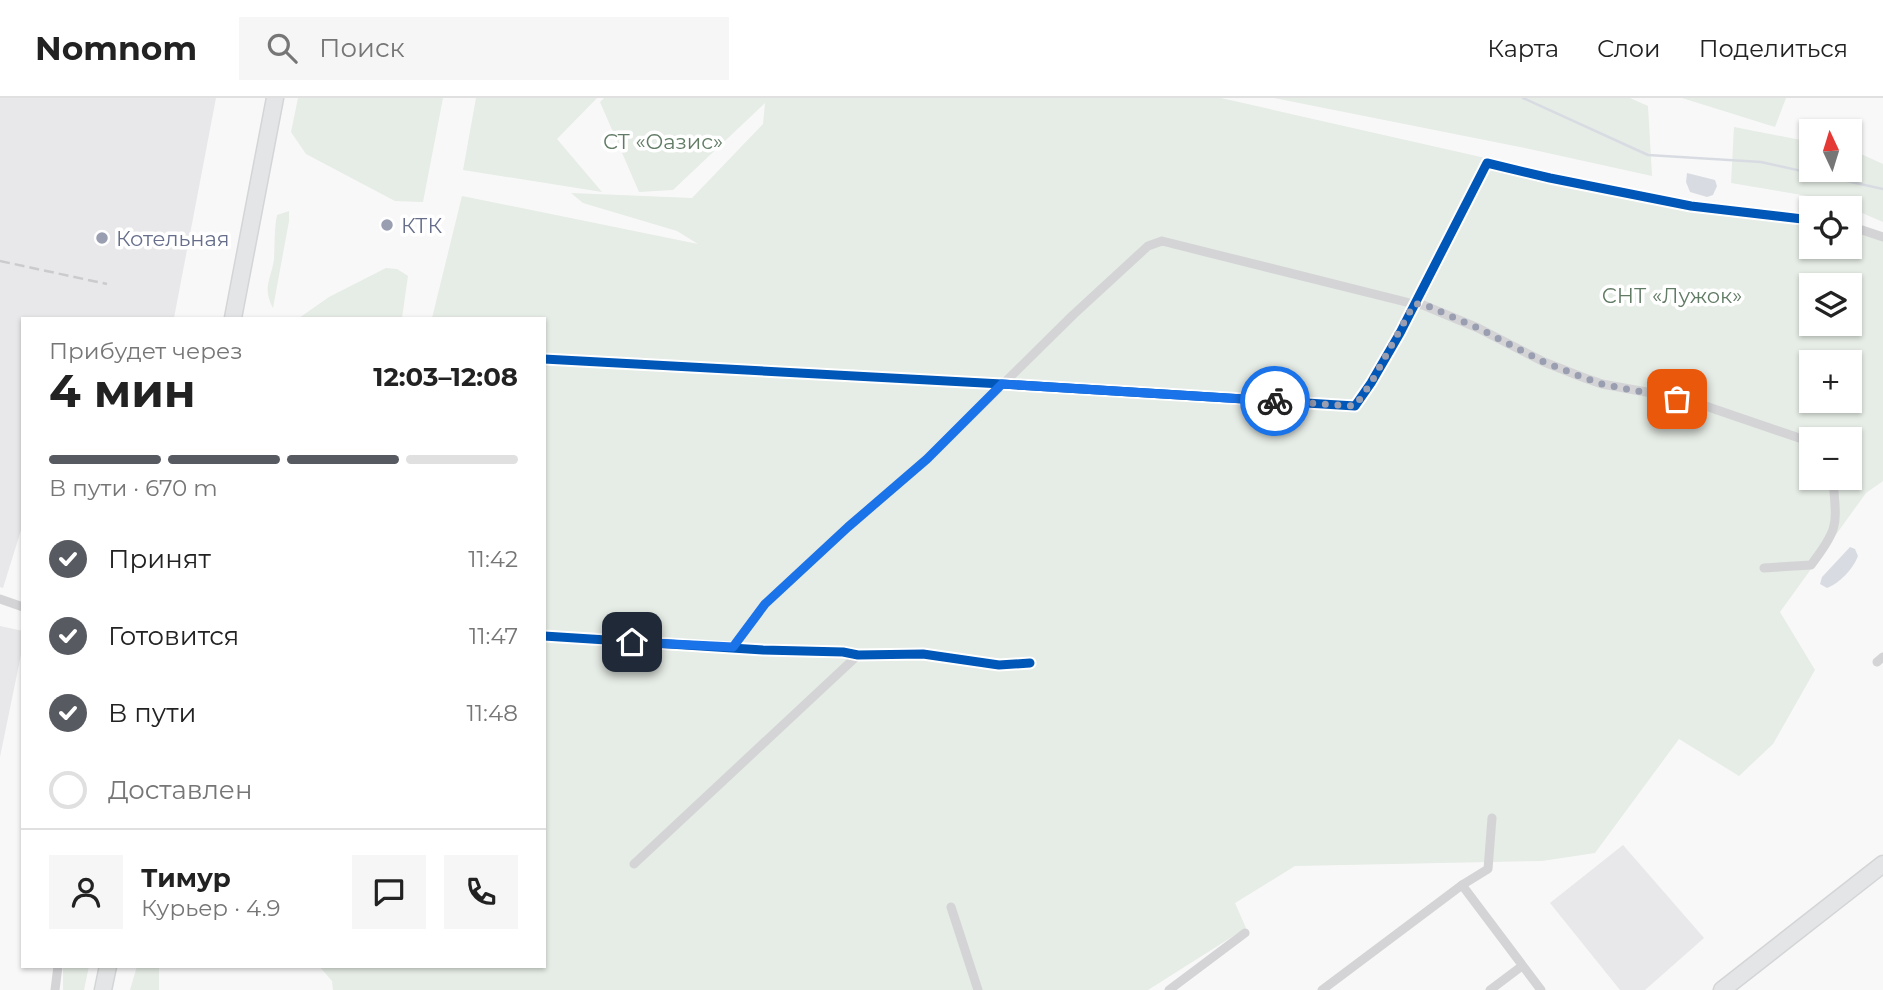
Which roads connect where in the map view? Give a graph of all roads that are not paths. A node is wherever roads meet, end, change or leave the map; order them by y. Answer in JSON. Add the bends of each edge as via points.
{"nodes":[{"id":1,"x":275,"y":98,"type":"edge"},
{"id":2,"x":1799,"y":219,"type":"edge"},
{"id":3,"x":1862,"y":230,"type":"edge"},
{"id":4,"x":1883,"y":237,"type":"edge"},
{"id":5,"x":1414,"y":304,"type":"junction"},
{"id":6,"x":233,"y":317,"type":"edge"},
{"id":7,"x":546,"y":359,"type":"edge"},
{"id":8,"x":1002,"y":384,"type":"junction"},
{"id":9,"x":1799,"y":438,"type":"edge"},
{"id":10,"x":1834,"y":490,"type":"edge"},
{"id":11,"x":1764,"y":568,"type":"dead end"},
{"id":12,"x":0,"y":599,"type":"edge"},
{"id":13,"x":21,"y":606,"type":"edge"},
{"id":14,"x":546,"y":636,"type":"edge"},
{"id":15,"x":733,"y":647,"type":"junction"},
{"id":16,"x":858,"y":655,"type":"junction"},
{"id":17,"x":1030,"y":663,"type":"dead end"},
{"id":18,"x":1492,"y":818,"type":"dead end"},
{"id":19,"x":634,"y":864,"type":"dead end"},
{"id":20,"x":1883,"y":864,"type":"edge"},
{"id":21,"x":1462,"y":886,"type":"junction"},
{"id":22,"x":951,"y":907,"type":"dead end"},
{"id":23,"x":1245,"y":933,"type":"dead end"},
{"id":24,"x":1522,"y":966,"type":"junction"},
{"id":25,"x":58,"y":968,"type":"edge"},
{"id":26,"x":108,"y":968,"type":"edge"},
{"id":27,"x":55,"y":990,"type":"edge"},
{"id":28,"x":103,"y":990,"type":"edge"},
{"id":29,"x":978,"y":990,"type":"edge"},
{"id":30,"x":1169,"y":990,"type":"edge"},
{"id":31,"x":1322,"y":990,"type":"edge"},
{"id":32,"x":1490,"y":990,"type":"edge"},
{"id":33,"x":1541,"y":990,"type":"edge"},
{"id":34,"x":1722,"y":990,"type":"edge"}],
"edges":[{"from":1,"to":6,"type":"highway"},
{"from":2,"to":5,"type":"street","via":[[1691,206],[1487,163]]},
{"from":3,"to":4,"type":"street"},
{"from":5,"to":8,"type":"street","via":[[1355,406]]},
{"from":5,"to":8,"type":"street","via":[[1162,241],[1147,246]]},
{"from":5,"to":9,"type":"street","via":[[1423,304],[1544,362],[1602,384],[1685,399]]},
{"from":7,"to":8,"type":"street"},
{"from":8,"to":15,"type":"street","via":[[927,459],[765,604]]},
{"from":10,"to":11,"type":"street","via":[[1835,524],[1829,542],[1811,565]]},
{"from":12,"to":13,"type":"street"},
{"from":14,"to":15,"type":"street"},
{"from":15,"to":16,"type":"street"},
{"from":16,"to":17,"type":"street","via":[[923,654],[999,665]]},
{"from":16,"to":19,"type":"street"},
{"from":18,"to":21,"type":"street","via":[[1488,869]]},
{"from":20,"to":34,"type":"highway"},
{"from":21,"to":24,"type":"street"},
{"from":21,"to":31,"type":"street"},
{"from":22,"to":29,"type":"street"},
{"from":23,"to":30,"type":"street"},
{"from":24,"to":32,"type":"street"},
{"from":24,"to":33,"type":"street"},
{"from":25,"to":27,"type":"street"},
{"from":26,"to":28,"type":"highway"}]}
